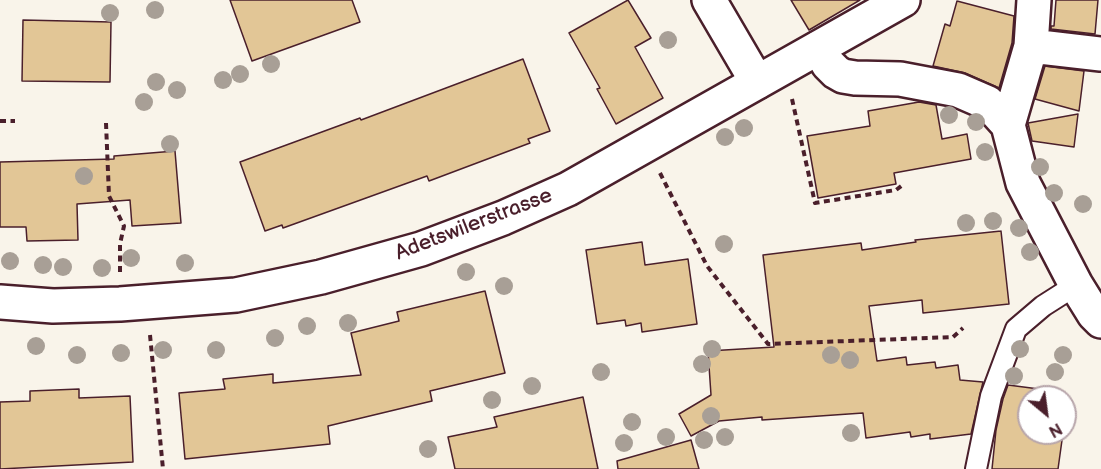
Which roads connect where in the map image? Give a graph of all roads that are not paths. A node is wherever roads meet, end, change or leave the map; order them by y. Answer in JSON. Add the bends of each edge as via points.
{"nodes":[{"id":1,"x":709,"y":0,"type":"edge"},
{"id":2,"x":903,"y":0,"type":"edge"},
{"id":3,"x":1034,"y":0,"type":"edge"},
{"id":4,"x":1031,"y":45,"type":"junction"},
{"id":5,"x":819,"y":48,"type":"junction"},
{"id":6,"x":1101,"y":54,"type":"edge"},
{"id":7,"x":757,"y":82,"type":"junction"},
{"id":8,"x":1008,"y":125,"type":"junction"},
{"id":9,"x":1076,"y":285,"type":"junction"},
{"id":10,"x":0,"y":302,"type":"edge"},
{"id":11,"x":1101,"y":321,"type":"edge"},
{"id":12,"x":976,"y":469,"type":"edge"}],
"edges":[{"from":1,"to":7,"type":"street"},
{"from":2,"to":5,"type":"street","name":"Adetswilerstrasse"},
{"from":3,"to":4,"type":"street"},
{"from":4,"to":6,"type":"street"},
{"from":4,"to":8,"type":"street"},
{"from":5,"to":7,"type":"street","name":"Adetswilerstrasse"},
{"from":5,"to":8,"type":"street","via":[[828,64],[843,76],[900,79],[958,90],[988,103]]},
{"from":7,"to":10,"type":"street","name":"Adetswilerstrasse","via":[[568,189],[421,249],[321,278],[236,295],[53,306]]},
{"from":8,"to":9,"type":"street","via":[[1023,183]]},
{"from":9,"to":11,"type":"street"},
{"from":9,"to":12,"type":"lane","via":[[1016,329],[991,396]]}]}
